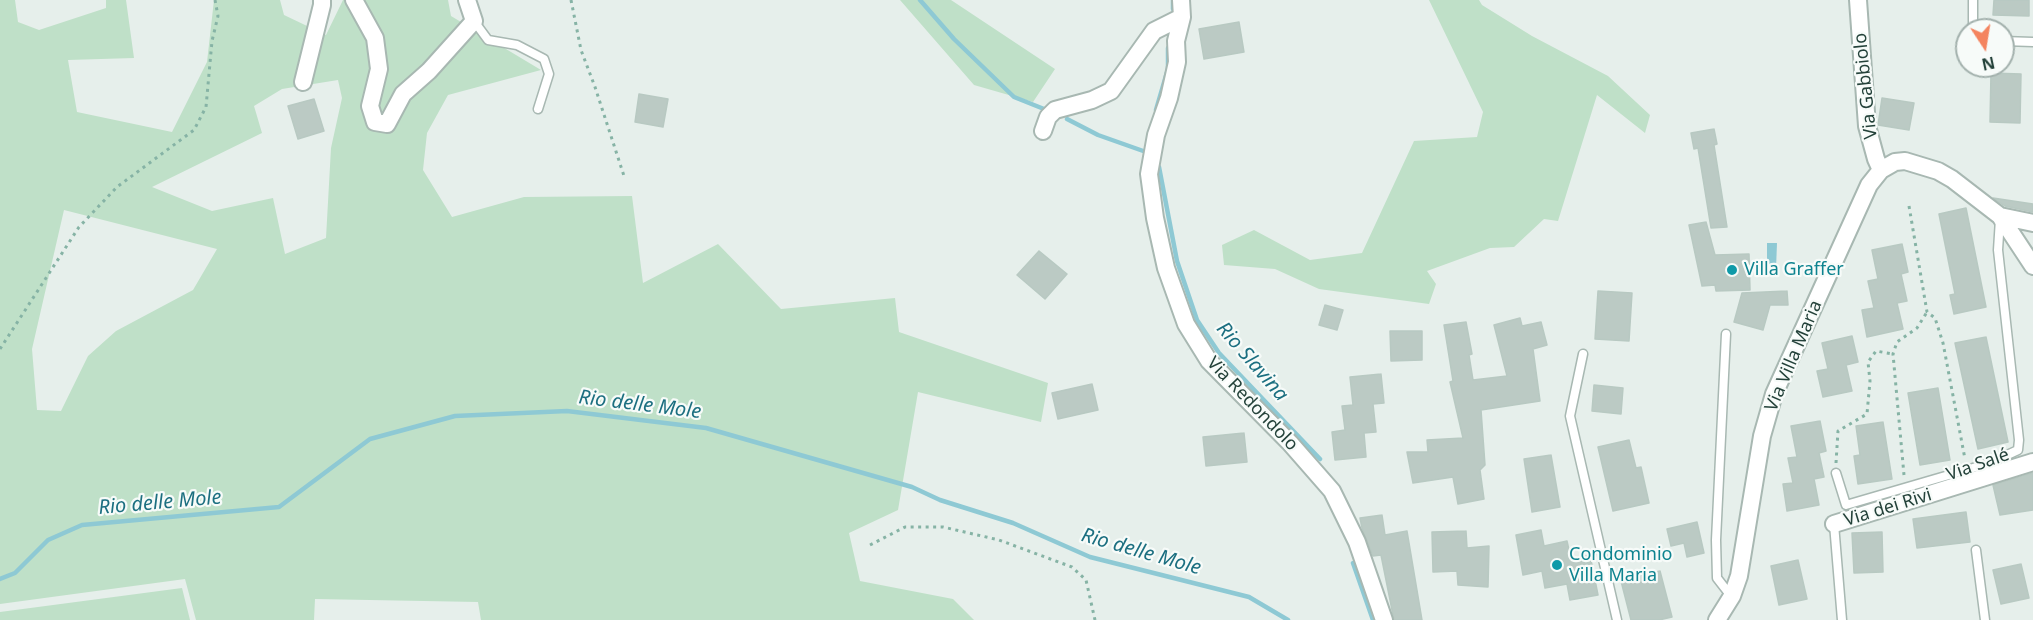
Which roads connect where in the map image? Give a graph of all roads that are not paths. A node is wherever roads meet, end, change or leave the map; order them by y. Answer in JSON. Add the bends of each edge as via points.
{"nodes":[{"id":1,"x":322,"y":0,"type":"edge"},
{"id":2,"x":354,"y":0,"type":"edge"},
{"id":3,"x":467,"y":0,"type":"edge"},
{"id":4,"x":1857,"y":0,"type":"edge"},
{"id":5,"x":1972,"y":0,"type":"edge"},
{"id":6,"x":1181,"y":8,"type":"edge"},
{"id":7,"x":1973,"y":18,"type":"edge"},
{"id":8,"x":474,"y":21,"type":"junction"},
{"id":9,"x":2015,"y":41,"type":"edge"},
{"id":10,"x":2033,"y":42,"type":"edge"},
{"id":11,"x":303,"y":82,"type":"dead end"},
{"id":12,"x":538,"y":109,"type":"dead end"},
{"id":13,"x":1043,"y":131,"type":"dead end"},
{"id":14,"x":1881,"y":170,"type":"junction"},
{"id":15,"x":2000,"y":216,"type":"junction"},
{"id":16,"x":2033,"y":223,"type":"edge"},
{"id":17,"x":2033,"y":266,"type":"edge"},
{"id":18,"x":1726,"y":334,"type":"dead end"},
{"id":19,"x":1583,"y":354,"type":"dead end"},
{"id":20,"x":2033,"y":462,"type":"edge"},
{"id":21,"x":1836,"y":473,"type":"road end"},
{"id":22,"x":1834,"y":524,"type":"joint"},
{"id":23,"x":1976,"y":550,"type":"dead end"},
{"id":24,"x":1732,"y":596,"type":"junction"},
{"id":25,"x":1384,"y":620,"type":"edge"},
{"id":26,"x":1617,"y":620,"type":"edge"},
{"id":27,"x":1717,"y":620,"type":"edge"},
{"id":28,"x":1842,"y":620,"type":"edge"},
{"id":29,"x":1985,"y":620,"type":"edge"}],
"edges":[{"from":1,"to":11,"type":"street"},
{"from":2,"to":8,"type":"street","via":[[375,38],[379,69],[370,106],[375,122],[387,124],[403,94]]},
{"from":3,"to":8,"type":"street"},
{"from":4,"to":14,"type":"street","name":"Via Gabbiolo","via":[[1867,126]]},
{"from":5,"to":7,"type":"lane"},
{"from":6,"to":13,"type":"street","via":[[1154,31],[1111,91],[1055,110],[1047,117]]},
{"from":6,"to":25,"type":"street","name":"Via Redondolo","via":[[1177,62],[1149,174],[1166,268],[1186,324],[1209,361],[1332,491],[1357,542]]},
{"from":8,"to":12,"type":"lane","via":[[488,40],[517,45],[544,59],[549,74]]},
{"from":9,"to":10,"type":"lane"},
{"from":14,"to":15,"type":"street","via":[[1895,162],[1905,162],[1938,171]]},
{"from":14,"to":24,"type":"street","name":"Via Villa Maria","via":[[1869,185],[1774,394],[1762,436],[1739,576]]},
{"from":15,"to":16,"type":"street"},
{"from":15,"to":17,"type":"street"},
{"from":15,"to":21,"type":"lane","name":"Via Salé","via":[[1998,250],[2018,450],[1990,463],[1846,505]]},
{"from":18,"to":24,"type":"lane","via":[[1716,540],[1717,578]]},
{"from":19,"to":26,"type":"lane","via":[[1570,416]]},
{"from":20,"to":22,"type":"street","name":"Via dei Rivi"},
{"from":22,"to":28,"type":"lane","name":"Via dei Rivi"},
{"from":23,"to":29,"type":"lane"},
{"from":24,"to":27,"type":"street","name":"Via Villa Maria"}]}
